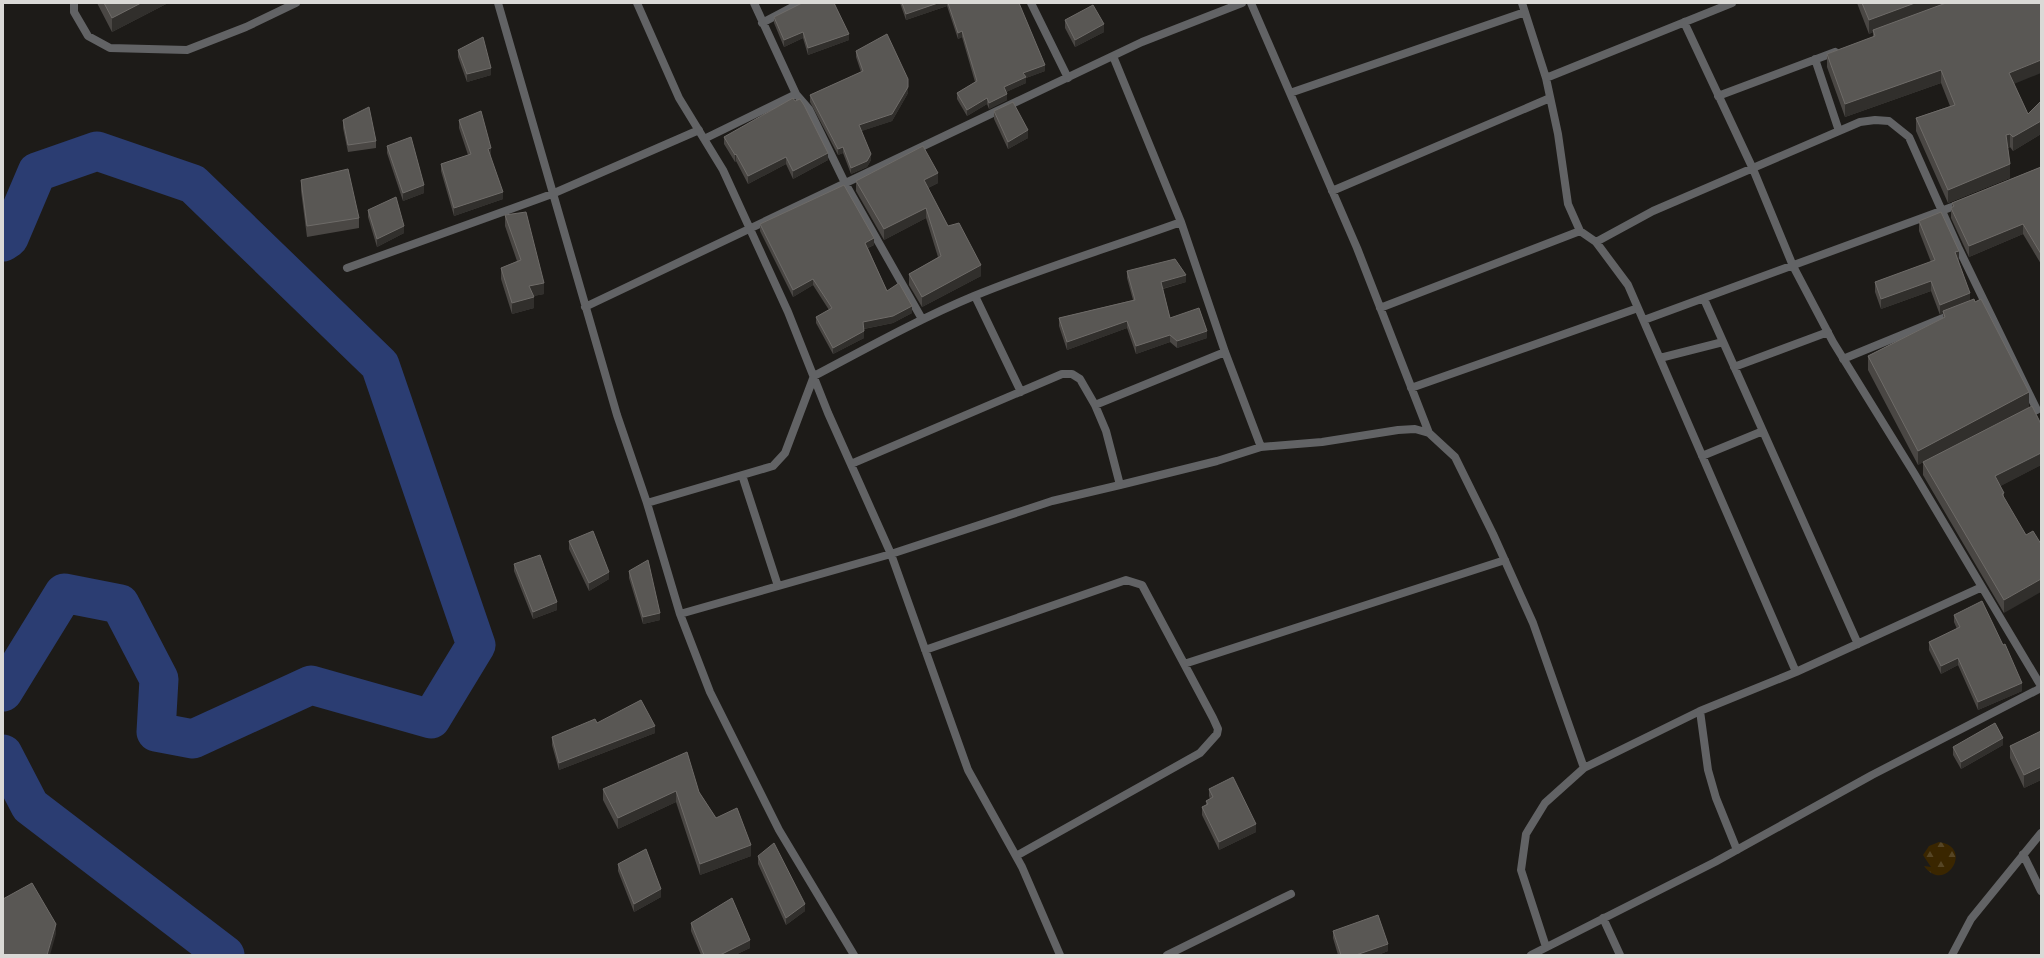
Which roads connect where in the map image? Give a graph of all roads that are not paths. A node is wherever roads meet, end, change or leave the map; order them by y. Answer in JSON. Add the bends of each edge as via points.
{"nodes":[{"id":1,"x":74,"y":3,"type":"edge"},
{"id":2,"x":296,"y":3,"type":"edge"},
{"id":3,"x":498,"y":3,"type":"edge"},
{"id":4,"x":637,"y":3,"type":"edge"},
{"id":5,"x":754,"y":3,"type":"edge"},
{"id":6,"x":800,"y":3,"type":"edge"},
{"id":7,"x":1032,"y":3,"type":"edge"},
{"id":8,"x":1242,"y":3,"type":"edge"},
{"id":9,"x":1251,"y":3,"type":"edge"},
{"id":10,"x":1732,"y":3,"type":"edge"},
{"id":11,"x":1524,"y":6,"type":"edge"},
{"id":12,"x":1684,"y":22,"type":"junction"},
{"id":13,"x":762,"y":24,"type":"junction"},
{"id":14,"x":1843,"y":49,"type":"edge"},
{"id":15,"x":1113,"y":56,"type":"junction"},
{"id":16,"x":1815,"y":59,"type":"junction"},
{"id":17,"x":1068,"y":78,"type":"junction"},
{"id":18,"x":1546,"y":78,"type":"junction"},
{"id":19,"x":1290,"y":93,"type":"junction"},
{"id":20,"x":796,"y":94,"type":"junction"},
{"id":21,"x":1718,"y":96,"type":"junction"},
{"id":22,"x":1550,"y":98,"type":"junction"},
{"id":23,"x":699,"y":130,"type":"junction"},
{"id":24,"x":1839,"y":131,"type":"junction"},
{"id":25,"x":704,"y":139,"type":"junction"},
{"id":26,"x":1753,"y":169,"type":"junction"},
{"id":27,"x":845,"y":183,"type":"junction"},
{"id":28,"x":1332,"y":191,"type":"junction"},
{"id":29,"x":552,"y":194,"type":"junction"},
{"id":30,"x":1971,"y":200,"type":"edge"},
{"id":31,"x":1943,"y":211,"type":"junction"},
{"id":32,"x":1181,"y":222,"type":"junction"},
{"id":33,"x":750,"y":227,"type":"junction"},
{"id":34,"x":1580,"y":231,"type":"junction"},
{"id":35,"x":1596,"y":242,"type":"junction"},
{"id":36,"x":1793,"y":266,"type":"junction"},
{"id":37,"x":347,"y":268,"type":"dead end"},
{"id":38,"x":975,"y":296,"type":"junction"},
{"id":39,"x":1704,"y":299,"type":"junction"},
{"id":40,"x":585,"y":307,"type":"junction"},
{"id":41,"x":1380,"y":308,"type":"junction"},
{"id":42,"x":1638,"y":308,"type":"junction"},
{"id":43,"x":1957,"y":313,"type":"edge"},
{"id":44,"x":922,"y":319,"type":"junction"},
{"id":45,"x":1644,"y":320,"type":"junction"},
{"id":46,"x":1828,"y":332,"type":"junction"},
{"id":47,"x":1723,"y":342,"type":"junction"},
{"id":48,"x":1225,"y":352,"type":"junction"},
{"id":49,"x":1660,"y":358,"type":"junction"},
{"id":50,"x":1843,"y":359,"type":"junction"},
{"id":51,"x":1734,"y":367,"type":"junction"},
{"id":52,"x":814,"y":376,"type":"junction"},
{"id":53,"x":1411,"y":388,"type":"junction"},
{"id":54,"x":1021,"y":392,"type":"junction"},
{"id":55,"x":1096,"y":405,"type":"junction"},
{"id":56,"x":2036,"y":410,"type":"edge"},
{"id":57,"x":1763,"y":431,"type":"junction"},
{"id":58,"x":1429,"y":433,"type":"junction"},
{"id":59,"x":1261,"y":447,"type":"junction"},
{"id":60,"x":1702,"y":456,"type":"junction"},
{"id":61,"x":851,"y":464,"type":"junction"},
{"id":62,"x":742,"y":475,"type":"junction"},
{"id":63,"x":1120,"y":485,"type":"junction"},
{"id":64,"x":647,"y":503,"type":"junction"},
{"id":65,"x":891,"y":554,"type":"junction"},
{"id":66,"x":1504,"y":560,"type":"junction"},
{"id":67,"x":778,"y":586,"type":"junction"},
{"id":68,"x":1982,"y":587,"type":"junction"},
{"id":69,"x":680,"y":614,"type":"junction"},
{"id":70,"x":1858,"y":644,"type":"junction"},
{"id":71,"x":925,"y":650,"type":"junction"},
{"id":72,"x":1184,"y":664,"type":"junction"},
{"id":73,"x":1796,"y":672,"type":"junction"},
{"id":74,"x":2041,"y":687,"type":"edge"},
{"id":75,"x":1700,"y":711,"type":"junction"},
{"id":76,"x":1584,"y":768,"type":"junction"},
{"id":77,"x":2041,"y":833,"type":"edge"},
{"id":78,"x":1737,"y":850,"type":"junction"},
{"id":79,"x":2023,"y":854,"type":"junction"},
{"id":80,"x":1016,"y":856,"type":"junction"},
{"id":81,"x":2041,"y":891,"type":"edge"},
{"id":82,"x":1291,"y":894,"type":"dead end"},
{"id":83,"x":1603,"y":918,"type":"junction"},
{"id":84,"x":1546,"y":946,"type":"junction"},
{"id":85,"x":854,"y":955,"type":"edge"},
{"id":86,"x":1060,"y":955,"type":"edge"},
{"id":87,"x":1167,"y":955,"type":"edge"},
{"id":88,"x":1532,"y":955,"type":"edge"},
{"id":89,"x":1620,"y":955,"type":"edge"},
{"id":90,"x":1952,"y":955,"type":"edge"}],
"edges":[{"from":1,"to":2,"type":"street","via":[[74,12],[88,36],[110,48],[187,50],[246,28]]},
{"from":3,"to":29,"type":"street"},
{"from":4,"to":23,"type":"street","via":[[679,98]]},
{"from":5,"to":13,"type":"street"},
{"from":6,"to":13,"type":"street"},
{"from":7,"to":17,"type":"street"},
{"from":8,"to":15,"type":"street"},
{"from":9,"to":19,"type":"street"},
{"from":10,"to":12,"type":"street"},
{"from":11,"to":18,"type":"street"},
{"from":11,"to":19,"type":"street"},
{"from":12,"to":18,"type":"street"},
{"from":12,"to":21,"type":"street"},
{"from":13,"to":20,"type":"street"},
{"from":14,"to":16,"type":"street"},
{"from":15,"to":17,"type":"street"},
{"from":15,"to":32,"type":"street"},
{"from":16,"to":21,"type":"street"},
{"from":16,"to":24,"type":"street"},
{"from":17,"to":27,"type":"street"},
{"from":18,"to":22,"type":"street"},
{"from":19,"to":28,"type":"street"},
{"from":20,"to":25,"type":"street"},
{"from":20,"to":27,"type":"street","via":[[809,109]]},
{"from":21,"to":26,"type":"street"},
{"from":22,"to":28,"type":"street"},
{"from":22,"to":34,"type":"street","via":[[1568,204]]},
{"from":23,"to":25,"type":"street"},
{"from":23,"to":29,"type":"street"},
{"from":24,"to":26,"type":"street"},
{"from":24,"to":31,"type":"street","via":[[1860,122],[1888,121],[1909,137]]},
{"from":25,"to":33,"type":"street","via":[[723,170]]},
{"from":26,"to":35,"type":"street","via":[[1653,211]]},
{"from":26,"to":36,"type":"street"},
{"from":27,"to":33,"type":"street"},
{"from":27,"to":44,"type":"street"},
{"from":28,"to":41,"type":"street"},
{"from":29,"to":37,"type":"street"},
{"from":29,"to":40,"type":"street"},
{"from":30,"to":31,"type":"street"},
{"from":31,"to":36,"type":"street"},
{"from":31,"to":56,"type":"street","via":[[1981,304]]},
{"from":32,"to":38,"type":"street","via":[[1033,273]]},
{"from":32,"to":48,"type":"street"},
{"from":33,"to":40,"type":"street"},
{"from":33,"to":52,"type":"street"},
{"from":34,"to":35,"type":"street"},
{"from":34,"to":41,"type":"street"},
{"from":35,"to":42,"type":"street","via":[[1628,285]]},
{"from":36,"to":39,"type":"street"},
{"from":36,"to":46,"type":"street"},
{"from":38,"to":44,"type":"street"},
{"from":38,"to":54,"type":"street"},
{"from":39,"to":45,"type":"street"},
{"from":39,"to":47,"type":"street"},
{"from":40,"to":64,"type":"street","via":[[617,415]]},
{"from":41,"to":53,"type":"street"},
{"from":42,"to":45,"type":"street"},
{"from":42,"to":53,"type":"street"},
{"from":43,"to":50,"type":"street"},
{"from":44,"to":52,"type":"street"},
{"from":45,"to":49,"type":"street"},
{"from":46,"to":50,"type":"street"},
{"from":46,"to":51,"type":"street"},
{"from":47,"to":49,"type":"street"},
{"from":47,"to":51,"type":"street"},
{"from":48,"to":55,"type":"street"},
{"from":48,"to":59,"type":"street"},
{"from":49,"to":60,"type":"street"},
{"from":50,"to":68,"type":"street","via":[[1917,471]]},
{"from":51,"to":57,"type":"street"},
{"from":52,"to":61,"type":"street"},
{"from":52,"to":62,"type":"street","via":[[785,454],[780,461],[773,466]]},
{"from":53,"to":58,"type":"street"},
{"from":54,"to":55,"type":"street","via":[[1062,374],[1072,374],[1080,379]]},
{"from":54,"to":61,"type":"street"},
{"from":55,"to":63,"type":"street","via":[[1106,431]]},
{"from":57,"to":60,"type":"street"},
{"from":57,"to":70,"type":"street"},
{"from":58,"to":59,"type":"street","via":[[1415,429],[1398,430],[1322,442]]},
{"from":58,"to":66,"type":"street","via":[[1455,457]]},
{"from":59,"to":63,"type":"street","via":[[1217,461]]},
{"from":60,"to":73,"type":"street"},
{"from":61,"to":65,"type":"street"},
{"from":62,"to":64,"type":"street"},
{"from":62,"to":67,"type":"street"},
{"from":63,"to":65,"type":"street","via":[[1052,501]]},
{"from":64,"to":69,"type":"street"},
{"from":65,"to":67,"type":"street"},
{"from":65,"to":71,"type":"street"},
{"from":66,"to":72,"type":"street"},
{"from":66,"to":76,"type":"street","via":[[1533,623]]},
{"from":67,"to":69,"type":"street"},
{"from":68,"to":70,"type":"street"},
{"from":68,"to":74,"type":"street"},
{"from":69,"to":85,"type":"street","via":[[710,692],[779,830]]},
{"from":70,"to":73,"type":"street"},
{"from":71,"to":72,"type":"street","via":[[1126,580],[1142,585]]},
{"from":71,"to":80,"type":"street","via":[[968,770]]},
{"from":72,"to":80,"type":"street","via":[[1213,718],[1218,729],[1217,734],[1200,753]]},
{"from":73,"to":75,"type":"street"},
{"from":74,"to":78,"type":"street","via":[[1872,775]]},
{"from":75,"to":76,"type":"street"},
{"from":75,"to":78,"type":"street","via":[[1708,770],[1716,798]]},
{"from":76,"to":84,"type":"street","via":[[1546,803],[1526,834],[1521,870]]},
{"from":77,"to":79,"type":"street"},
{"from":78,"to":83,"type":"street"},
{"from":79,"to":81,"type":"street"},
{"from":79,"to":90,"type":"street","via":[[1971,919]]},
{"from":80,"to":86,"type":"street"},
{"from":82,"to":87,"type":"street"},
{"from":83,"to":84,"type":"street"},
{"from":83,"to":89,"type":"street"},
{"from":84,"to":88,"type":"street"}]}
